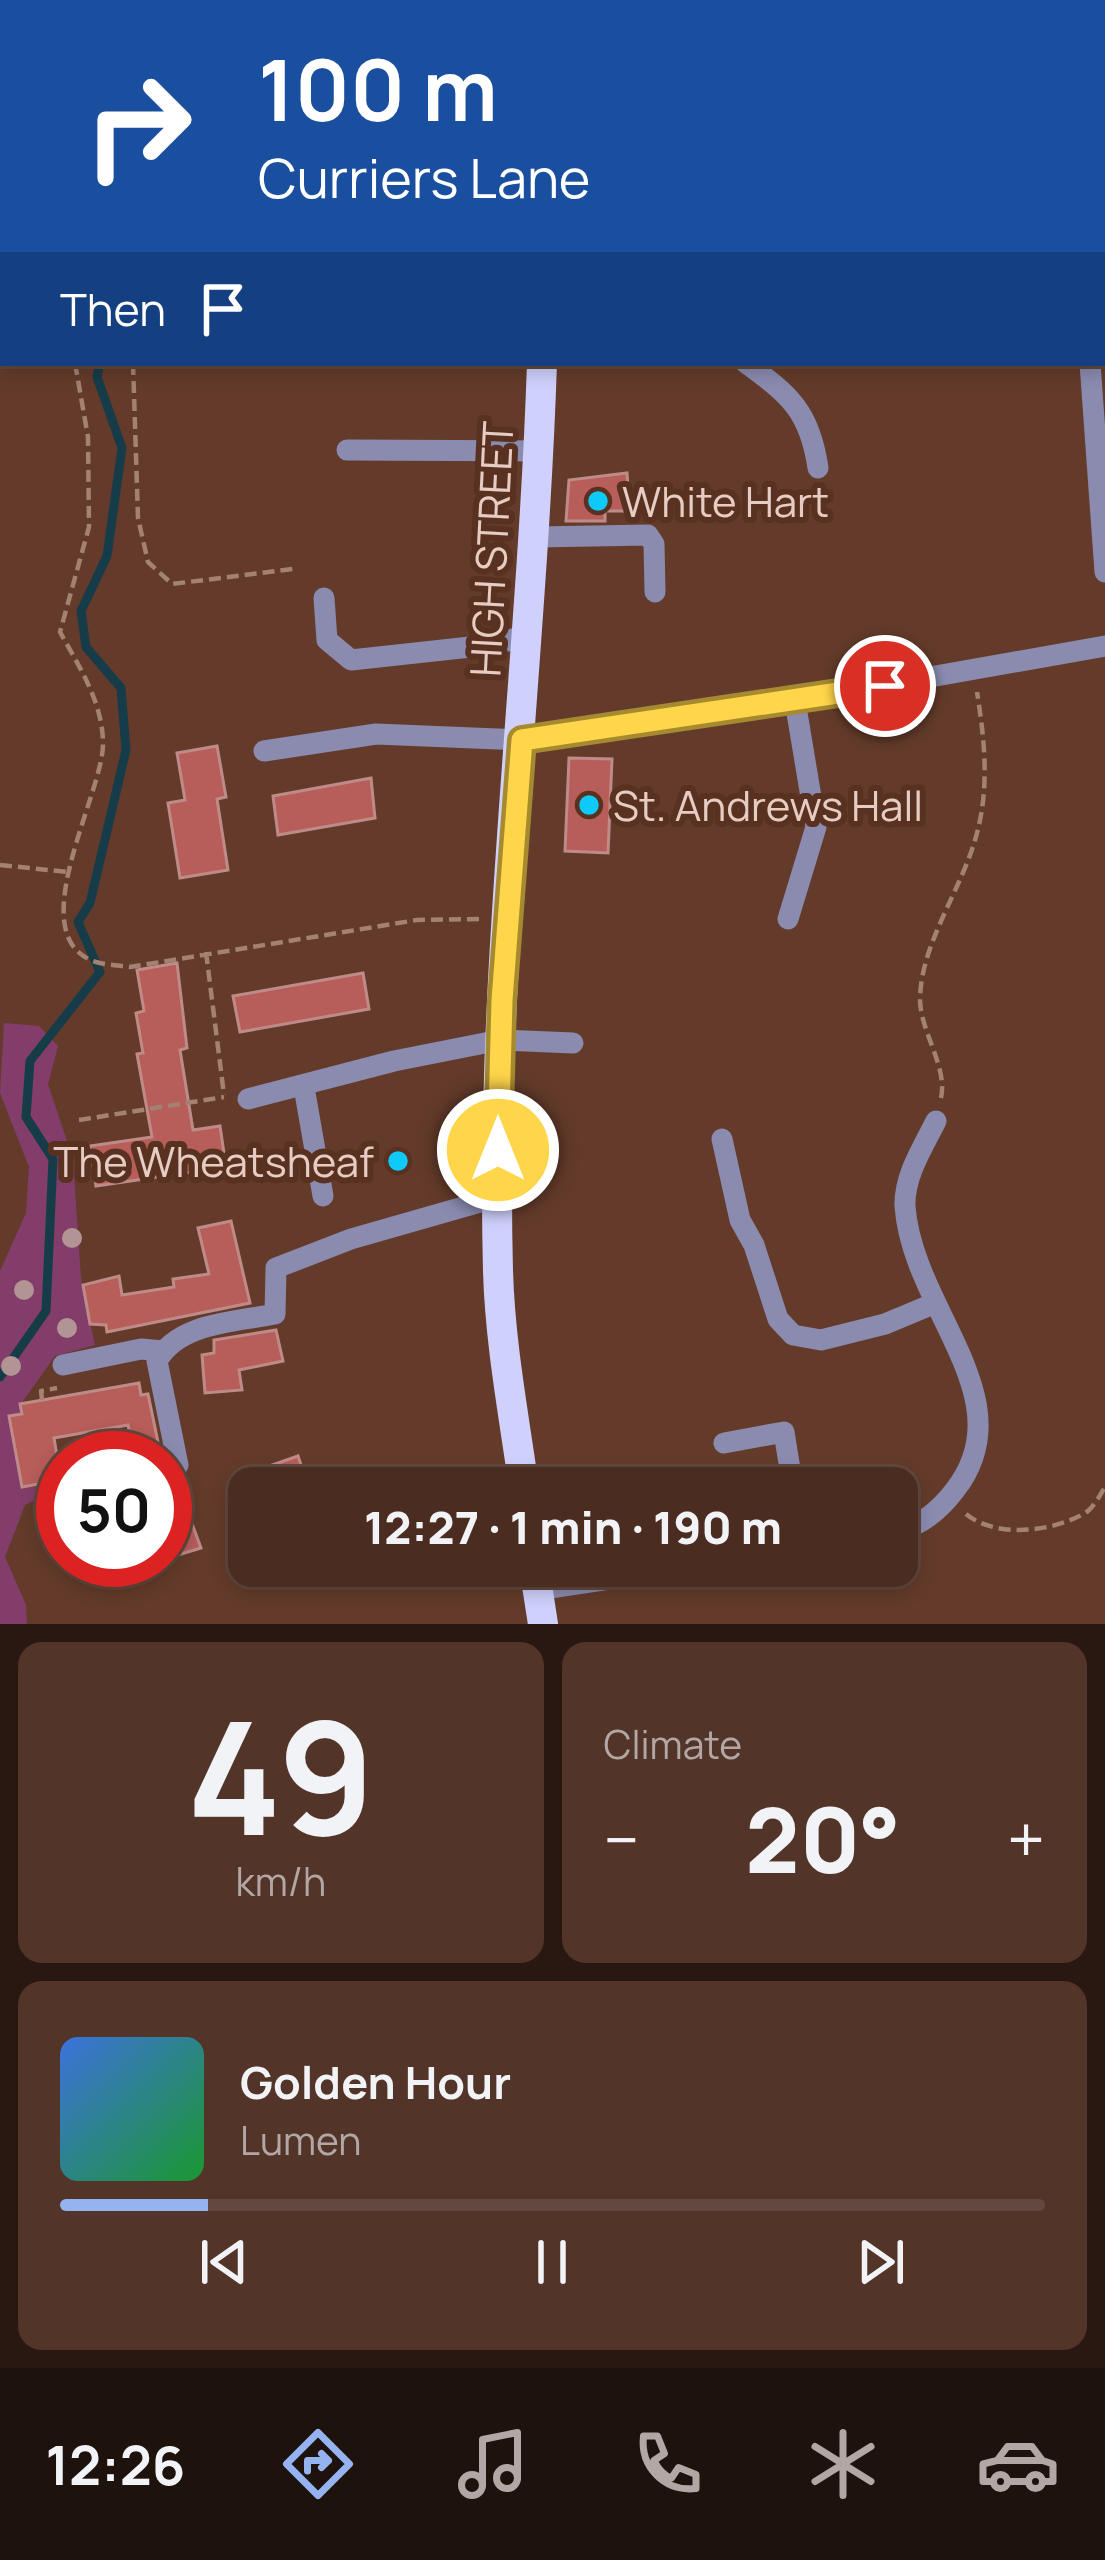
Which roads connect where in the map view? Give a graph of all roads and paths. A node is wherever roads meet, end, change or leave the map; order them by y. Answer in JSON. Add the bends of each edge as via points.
{"nodes":[{"id":1,"x":76,"y":366,"type":"edge"},
{"id":2,"x":133,"y":366,"type":"edge"},
{"id":3,"x":542,"y":366,"type":"edge"},
{"id":4,"x":750,"y":366,"type":"edge"},
{"id":5,"x":1090,"y":366,"type":"edge"},
{"id":6,"x":347,"y":449,"type":"dead end"},
{"id":7,"x":539,"y":451,"type":"junction"},
{"id":8,"x":818,"y":468,"type":"dead end"},
{"id":9,"x":536,"y":537,"type":"junction"},
{"id":10,"x":293,"y":569,"type":"dead end"},
{"id":11,"x":1105,"y":572,"type":"edge"},
{"id":12,"x":655,"y":592,"type":"dead end"},
{"id":13,"x":323,"y":598,"type":"dead end"},
{"id":14,"x":528,"y":634,"type":"junction"},
{"id":15,"x":1105,"y":646,"type":"edge"},
{"id":16,"x":974,"y":670,"type":"junction"},
{"id":17,"x":795,"y":701,"type":"junction"},
{"id":18,"x":522,"y":740,"type":"junction"},
{"id":19,"x":264,"y":751,"type":"dead end"},
{"id":20,"x":0,"y":865,"type":"edge"},
{"id":21,"x":68,"y":872,"type":"junction"},
{"id":22,"x":507,"y":919,"type":"junction"},
{"id":23,"x":788,"y":919,"type":"dead end"},
{"id":24,"x":206,"y":952,"type":"junction"},
{"id":25,"x":500,"y":1040,"type":"junction"},
{"id":26,"x":573,"y":1043,"type":"dead end"},
{"id":27,"x":304,"y":1087,"type":"junction"},
{"id":28,"x":224,"y":1097,"type":"junction"},
{"id":29,"x":248,"y":1099,"type":"joint"},
{"id":30,"x":79,"y":1120,"type":"dead end"},
{"id":31,"x":936,"y":1121,"type":"joint"},
{"id":32,"x":722,"y":1138,"type":"dead end"},
{"id":33,"x":323,"y":1196,"type":"dead end"},
{"id":34,"x":498,"y":1198,"type":"junction"},
{"id":35,"x":933,"y":1304,"type":"junction"},
{"id":36,"x":163,"y":1351,"type":"junction"},
{"id":37,"x":63,"y":1365,"type":"dead end"},
{"id":38,"x":171,"y":1431,"type":"edge"},
{"id":39,"x":724,"y":1443,"type":"dead end"},
{"id":40,"x":522,"y":1467,"type":"edge"},
{"id":41,"x":790,"y":1467,"type":"edge"},
{"id":42,"x":1105,"y":1487,"type":"edge"},
{"id":43,"x":948,"y":1499,"type":"junction"},
{"id":44,"x":918,"y":1521,"type":"edge"},
{"id":45,"x":537,"y":1587,"type":"edge"},
{"id":46,"x":543,"y":1624,"type":"edge"}],
"edges":[{"from":1,"to":21,"type":"path","via":[[88,437],[89,527],[60,632],[101,716],[104,750]]},
{"from":2,"to":10,"type":"path","via":[[138,518],[148,562],[172,584]]},
{"from":3,"to":7,"type":"main road","name":"HIGH STREET"},
{"from":4,"to":8,"type":"street","via":[[788,394],[813,433]]},
{"from":5,"to":11,"type":"street"},
{"from":6,"to":7,"type":"street"},
{"from":7,"to":9,"type":"main road","name":"HIGH STREET"},
{"from":9,"to":12,"type":"street","via":[[648,536]]},
{"from":9,"to":14,"type":"main road","name":"HIGH STREET"},
{"from":13,"to":14,"type":"street","via":[[327,640],[352,660]]},
{"from":14,"to":18,"type":"main road","name":"HIGH STREET"},
{"from":15,"to":16,"type":"street"},
{"from":16,"to":17,"type":"street"},
{"from":16,"to":31,"type":"path","via":[[986,789],[920,997],[944,1087]]},
{"from":17,"to":18,"type":"street"},
{"from":17,"to":23,"type":"street","via":[[816,827]]},
{"from":18,"to":19,"type":"street","via":[[376,734]]},
{"from":18,"to":22,"type":"main road","name":"HIGH STREET"},
{"from":20,"to":21,"type":"path"},
{"from":21,"to":24,"type":"path","via":[[69,939],[83,957],[130,967]]},
{"from":22,"to":24,"type":"path","via":[[417,920]]},
{"from":22,"to":25,"type":"main road","name":"HIGH STREET"},
{"from":24,"to":28,"type":"path"},
{"from":25,"to":26,"type":"street"},
{"from":25,"to":27,"type":"street"},
{"from":25,"to":34,"type":"main road","name":"HIGH STREET"},
{"from":27,"to":29,"type":"street"},
{"from":27,"to":33,"type":"street"},
{"from":28,"to":29,"type":"path"},
{"from":28,"to":30,"type":"path"},
{"from":31,"to":35,"type":"street","via":[[905,1202],[914,1263]]},
{"from":32,"to":35,"type":"street","via":[[740,1220],[778,1319],[793,1335],[821,1340]]},
{"from":34,"to":36,"type":"street","via":[[276,1268],[275,1314],[186,1332]]},
{"from":34,"to":40,"type":"main road","name":"HIGH STREET"},
{"from":35,"to":43,"type":"street","via":[[975,1385],[982,1420],[975,1457]]},
{"from":36,"to":37,"type":"street"},
{"from":36,"to":38,"type":"street","via":[[158,1361]]},
{"from":39,"to":41,"type":"street","via":[[784,1432]]},
{"from":42,"to":43,"type":"path","via":[[1091,1509],[1008,1531],[976,1522]]},
{"from":43,"to":44,"type":"street"},
{"from":45,"to":46,"type":"main road"}]}
